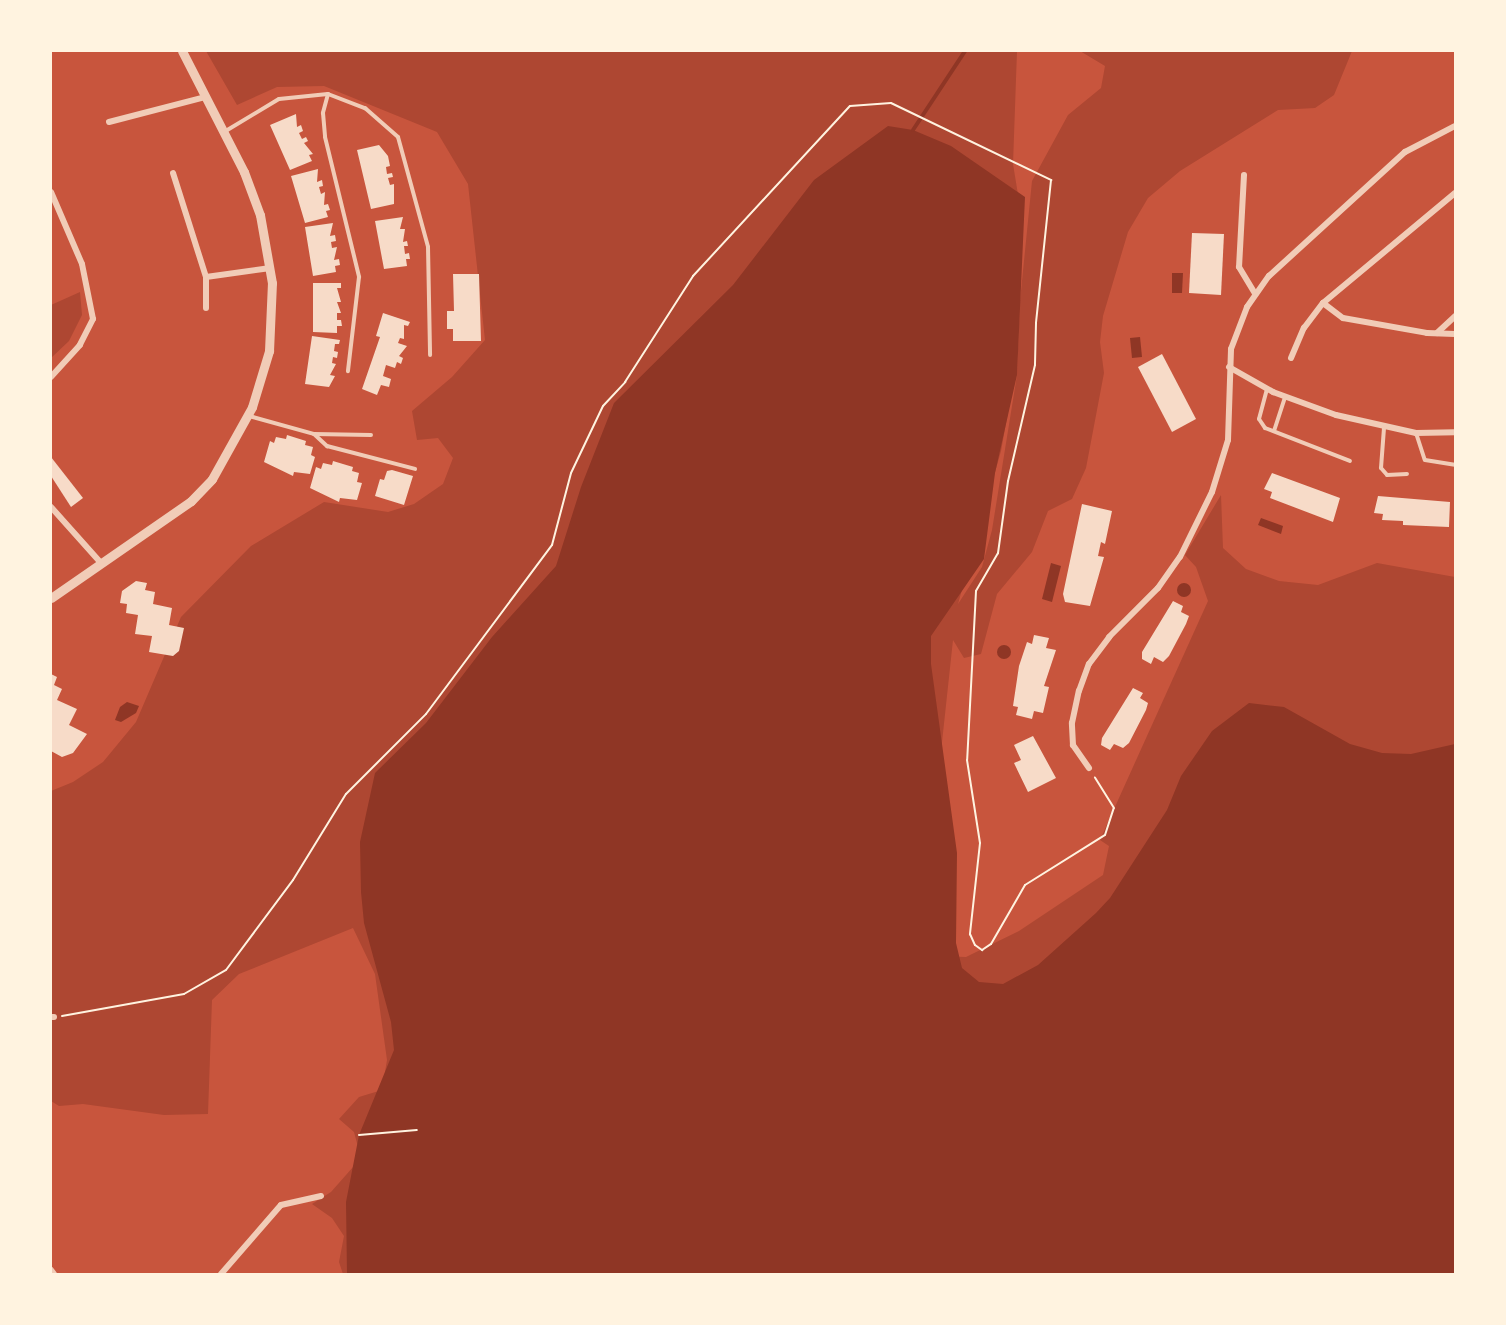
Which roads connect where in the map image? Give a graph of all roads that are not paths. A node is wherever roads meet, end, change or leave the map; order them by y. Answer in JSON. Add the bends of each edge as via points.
{"nodes":[{"id":1,"x":182,"y":51,"type":"edge"},
{"id":2,"x":328,"y":94,"type":"junction"},
{"id":3,"x":206,"y":97,"type":"junction"},
{"id":4,"x":109,"y":122,"type":"dead end"},
{"id":5,"x":1455,"y":126,"type":"edge"},
{"id":6,"x":224,"y":132,"type":"junction"},
{"id":7,"x":173,"y":173,"type":"dead end"},
{"id":8,"x":1244,"y":175,"type":"dead end"},
{"id":9,"x":51,"y":192,"type":"edge"},
{"id":10,"x":1455,"y":193,"type":"edge"},
{"id":11,"x":270,"y":268,"type":"junction"},
{"id":12,"x":206,"y":277,"type":"junction"},
{"id":13,"x":1255,"y":294,"type":"junction"},
{"id":14,"x":1323,"y":303,"type":"junction"},
{"id":15,"x":206,"y":308,"type":"dead end"},
{"id":16,"x":1455,"y":316,"type":"edge"},
{"id":17,"x":1437,"y":333,"type":"junction"},
{"id":18,"x":1455,"y":333,"type":"edge"},
{"id":19,"x":430,"y":356,"type":"dead end"},
{"id":20,"x":1291,"y":358,"type":"dead end"},
{"id":21,"x":1229,"y":367,"type":"junction"},
{"id":22,"x":348,"y":371,"type":"dead end"},
{"id":23,"x":51,"y":377,"type":"edge"},
{"id":24,"x":1267,"y":389,"type":"junction"},
{"id":25,"x":1285,"y":397,"type":"junction"},
{"id":26,"x":248,"y":416,"type":"junction"},
{"id":27,"x":1384,"y":428,"type":"junction"},
{"id":28,"x":1274,"y":431,"type":"junction"},
{"id":29,"x":1455,"y":432,"type":"edge"},
{"id":30,"x":1416,"y":434,"type":"junction"},
{"id":31,"x":314,"y":435,"type":"junction"},
{"id":32,"x":371,"y":435,"type":"dead end"},
{"id":33,"x":1350,"y":461,"type":"dead end"},
{"id":34,"x":1455,"y":465,"type":"edge"},
{"id":35,"x":415,"y":469,"type":"dead end"},
{"id":36,"x":1407,"y":474,"type":"dead end"},
{"id":37,"x":51,"y":507,"type":"edge"},
{"id":38,"x":102,"y":564,"type":"junction"},
{"id":39,"x":51,"y":598,"type":"edge"},
{"id":40,"x":1089,"y":768,"type":"road end"},
{"id":41,"x":321,"y":1196,"type":"dead end"},
{"id":42,"x":51,"y":1270,"type":"edge"},
{"id":43,"x":54,"y":1274,"type":"edge"},
{"id":44,"x":220,"y":1274,"type":"edge"}],
"edges":[{"from":1,"to":3,"type":"street"},
{"from":2,"to":6,"type":"lane","via":[[279,99]]},
{"from":2,"to":19,"type":"lane","via":[[365,108],[398,137],[429,247]]},
{"from":2,"to":22,"type":"lane","via":[[323,113],[325,137],[359,277]]},
{"from":3,"to":4,"type":"street"},
{"from":3,"to":6,"type":"street"},
{"from":5,"to":13,"type":"street","via":[[1405,153],[1269,276]]},
{"from":6,"to":11,"type":"street","via":[[260,215]]},
{"from":7,"to":12,"type":"street"},
{"from":8,"to":13,"type":"street","via":[[1239,267]]},
{"from":9,"to":23,"type":"street","via":[[82,264],[93,319],[80,345]]},
{"from":10,"to":14,"type":"street"},
{"from":11,"to":12,"type":"street"},
{"from":11,"to":26,"type":"street","via":[[269,351]]},
{"from":12,"to":15,"type":"street"},
{"from":13,"to":21,"type":"street","via":[[1235,333]]},
{"from":14,"to":17,"type":"street","via":[[1343,318]]},
{"from":14,"to":20,"type":"street","via":[[1304,328]]},
{"from":16,"to":17,"type":"street"},
{"from":17,"to":18,"type":"street"},
{"from":21,"to":24,"type":"street"},
{"from":21,"to":40,"type":"street","via":[[1225,453],[1197,525],[1158,588],[1109,637],[1089,664],[1079,691],[1072,723],[1073,746]]},
{"from":24,"to":25,"type":"street"},
{"from":24,"to":28,"type":"lane","via":[[1259,419]]},
{"from":25,"to":27,"type":"street"},
{"from":25,"to":28,"type":"lane"},
{"from":26,"to":31,"type":"lane"},
{"from":26,"to":38,"type":"street","via":[[220,467],[202,489]]},
{"from":27,"to":30,"type":"street"},
{"from":27,"to":36,"type":"lane","via":[[1381,468],[1387,475]]},
{"from":28,"to":33,"type":"lane"},
{"from":29,"to":30,"type":"street"},
{"from":30,"to":34,"type":"lane","via":[[1425,460]]},
{"from":31,"to":32,"type":"lane"},
{"from":31,"to":35,"type":"lane","via":[[327,446]]},
{"from":37,"to":38,"type":"street"},
{"from":38,"to":39,"type":"street"},
{"from":41,"to":44,"type":"street","via":[[281,1205]]},
{"from":42,"to":43,"type":"street"}]}
